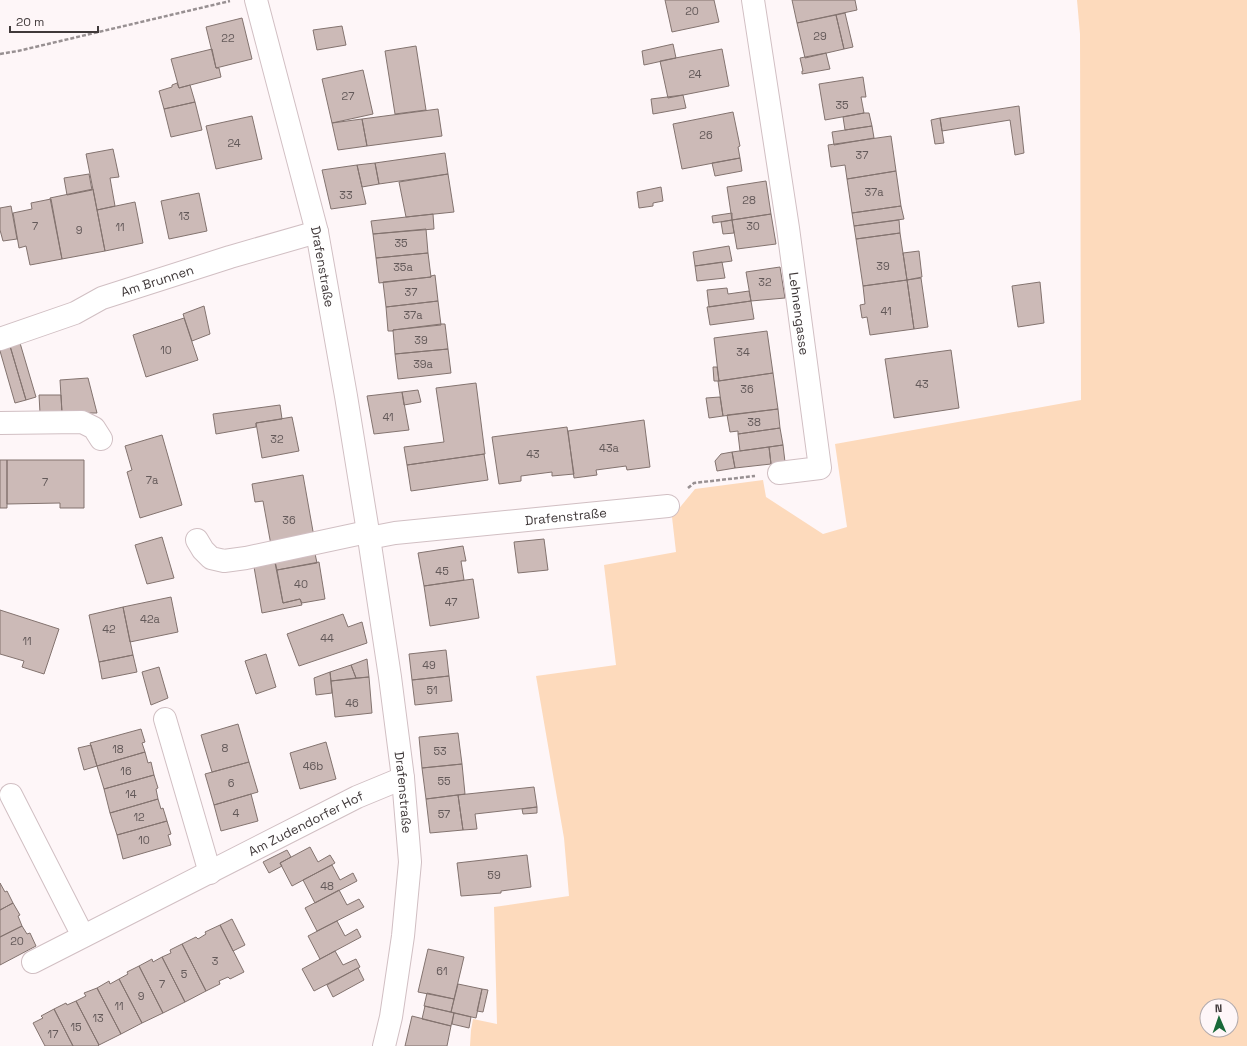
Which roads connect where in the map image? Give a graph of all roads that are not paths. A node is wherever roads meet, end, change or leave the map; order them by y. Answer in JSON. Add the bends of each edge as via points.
{"nodes":[{"id":1,"x":256,"y":0,"type":"edge"},
{"id":2,"x":753,"y":0,"type":"edge"},
{"id":3,"x":317,"y":232,"type":"junction"},
{"id":4,"x":0,"y":338,"type":"edge"},
{"id":5,"x":0,"y":423,"type":"edge"},
{"id":6,"x":101,"y":439,"type":"dead end"},
{"id":7,"x":779,"y":473,"type":"road end"},
{"id":8,"x":668,"y":506,"type":"road end"},
{"id":9,"x":368,"y":535,"type":"junction"},
{"id":10,"x":197,"y":540,"type":"dead end"},
{"id":11,"x":165,"y":719,"type":"dead end"},
{"id":12,"x":403,"y":778,"type":"junction"},
{"id":13,"x":11,"y":795,"type":"dead end"},
{"id":14,"x":210,"y":873,"type":"junction"},
{"id":15,"x":83,"y":936,"type":"junction"},
{"id":16,"x":33,"y":962,"type":"dead end"},
{"id":17,"x":384,"y":1046,"type":"edge"}],
"edges":[{"from":1,"to":3,"type":"street","name":"Drafenstraße"},
{"from":2,"to":7,"type":"street","name":"Lehnengasse","via":[[788,228],[820,468]]},
{"from":3,"to":4,"type":"street","name":"Am Brunnen","via":[[102,298],[75,314]]},
{"from":3,"to":9,"type":"street","name":"Drafenstraße"},
{"from":5,"to":6,"type":"street","via":[[82,422],[94,428]]},
{"from":8,"to":9,"type":"street","name":"Drafenstraße"},
{"from":9,"to":10,"type":"street","via":[[224,561],[211,558]]},
{"from":9,"to":12,"type":"street","name":"Drafenstraße"},
{"from":11,"to":14,"type":"street"},
{"from":12,"to":14,"type":"street","name":"Am Zudendorfer Hof","via":[[357,797]]},
{"from":12,"to":17,"type":"street","name":"Drafenstraße","via":[[410,862],[403,936]]},
{"from":13,"to":15,"type":"street"},
{"from":14,"to":15,"type":"street","name":"Am Zudendorfer Hof"},
{"from":15,"to":16,"type":"street","name":"Am Zudendorfer Hof"}]}
